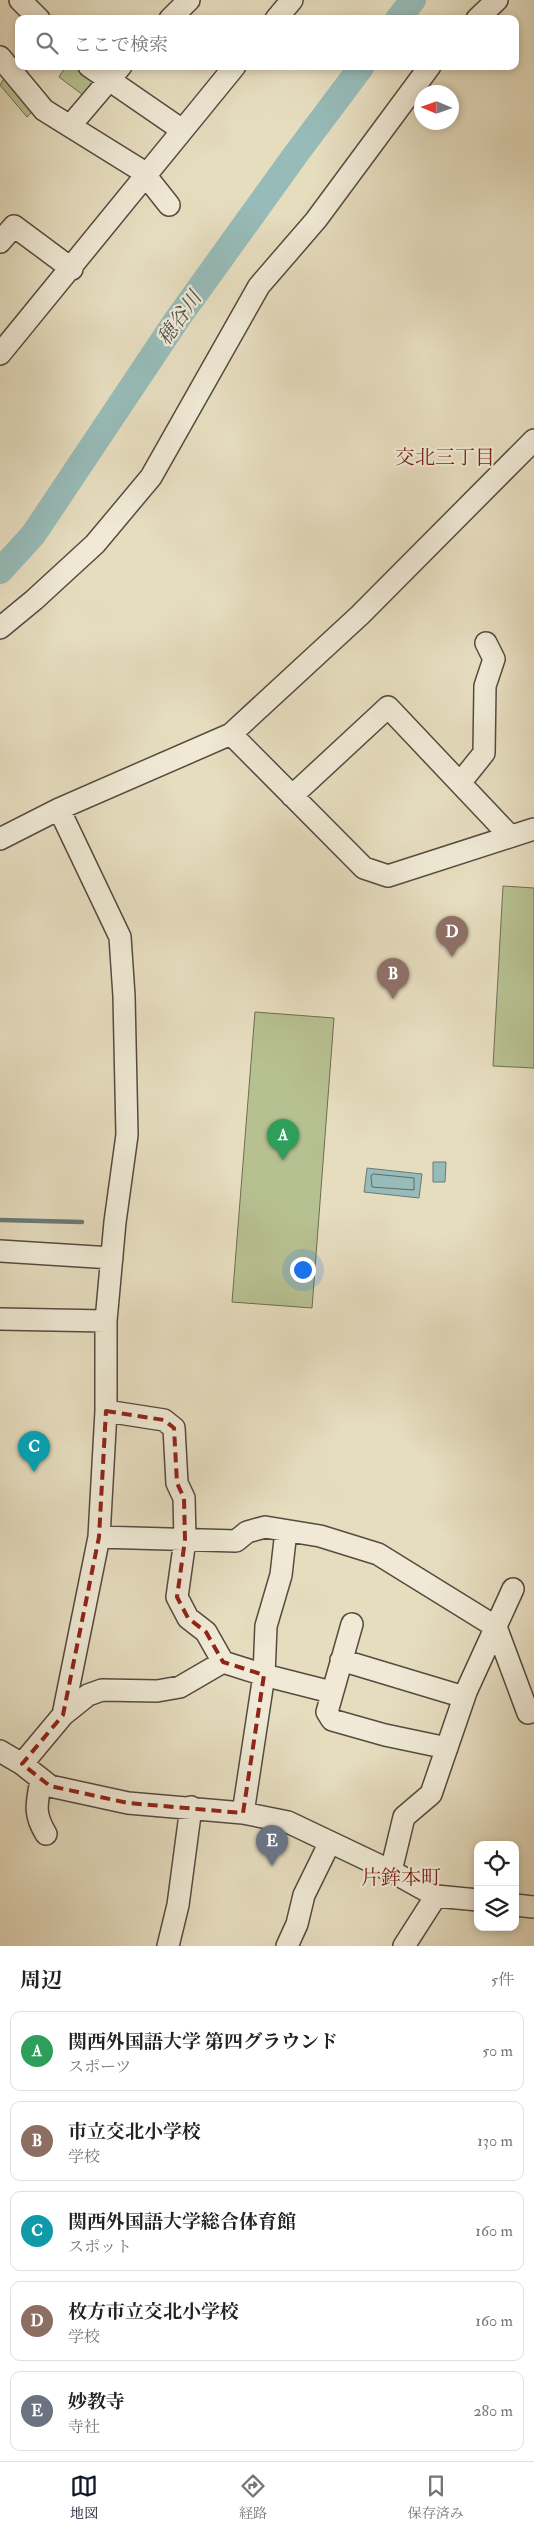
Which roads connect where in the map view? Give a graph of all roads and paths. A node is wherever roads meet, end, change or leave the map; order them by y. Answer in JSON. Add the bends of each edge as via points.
{"nodes":[{"id":1,"x":20,"y":0,"type":"edge"},
{"id":2,"x":188,"y":0,"type":"edge"},
{"id":3,"x":292,"y":0,"type":"edge"},
{"id":4,"x":496,"y":0,"type":"edge"},
{"id":5,"x":35,"y":15,"type":"edge"},
{"id":6,"x":174,"y":15,"type":"edge"},
{"id":7,"x":279,"y":15,"type":"edge"},
{"id":8,"x":481,"y":15,"type":"edge"},
{"id":9,"x":0,"y":57,"type":"edge"},
{"id":10,"x":225,"y":70,"type":"edge"},
{"id":11,"x":427,"y":70,"type":"edge"},
{"id":12,"x":115,"y":73,"type":"edge"},
{"id":13,"x":70,"y":126,"type":"junction"},
{"id":14,"x":182,"y":130,"type":"junction"},
{"id":15,"x":146,"y":175,"type":"junction"},
{"id":16,"x":169,"y":206,"type":"dead end"},
{"id":17,"x":0,"y":242,"type":"edge"},
{"id":18,"x":72,"y":269,"type":"junction"},
{"id":19,"x":0,"y":354,"type":"edge"},
{"id":20,"x":534,"y":440,"type":"edge"},
{"id":21,"x":0,"y":628,"type":"edge"},
{"id":22,"x":486,"y":643,"type":"dead end"},
{"id":23,"x":231,"y":734,"type":"junction"},
{"id":24,"x":460,"y":783,"type":"junction"},
{"id":25,"x":292,"y":796,"type":"junction"},
{"id":26,"x":59,"y":809,"type":"junction"},
{"id":27,"x":534,"y":829,"type":"edge"},
{"id":28,"x":510,"y":836,"type":"junction"},
{"id":29,"x":0,"y":839,"type":"edge"},
{"id":30,"x":0,"y":1251,"type":"edge"},
{"id":31,"x":112,"y":1258,"type":"junction"},
{"id":32,"x":0,"y":1320,"type":"edge"},
{"id":33,"x":106,"y":1321,"type":"junction"},
{"id":34,"x":106,"y":1411,"type":"junction"},
{"id":35,"x":286,"y":1531,"type":"junction"},
{"id":36,"x":99,"y":1537,"type":"junction"},
{"id":37,"x":186,"y":1540,"type":"junction"},
{"id":38,"x":513,"y":1589,"type":"dead end"},
{"id":39,"x":352,"y":1624,"type":"dead end"},
{"id":40,"x":496,"y":1627,"type":"junction"},
{"id":41,"x":341,"y":1660,"type":"junction"},
{"id":42,"x":223,"y":1662,"type":"junction"},
{"id":43,"x":264,"y":1675,"type":"junction"},
{"id":44,"x":331,"y":1692,"type":"junction"},
{"id":45,"x":464,"y":1697,"type":"junction"},
{"id":46,"x":528,"y":1702,"type":"edge"},
{"id":47,"x":63,"y":1715,"type":"junction"},
{"id":48,"x":447,"y":1748,"type":"junction"},
{"id":49,"x":0,"y":1751,"type":"edge"},
{"id":50,"x":22,"y":1764,"type":"junction"},
{"id":51,"x":41,"y":1780,"type":"junction"},
{"id":52,"x":191,"y":1807,"type":"junction"},
{"id":53,"x":243,"y":1813,"type":"junction"},
{"id":54,"x":46,"y":1834,"type":"dead end"},
{"id":55,"x":330,"y":1842,"type":"junction"},
{"id":56,"x":391,"y":1871,"type":"junction"},
{"id":57,"x":436,"y":1896,"type":"junction"},
{"id":58,"x":474,"y":1900,"type":"edge"},
{"id":59,"x":519,"y":1905,"type":"edge"},
{"id":60,"x":534,"y":1907,"type":"edge"},
{"id":61,"x":168,"y":1946,"type":"edge"},
{"id":62,"x":287,"y":1946,"type":"edge"},
{"id":63,"x":404,"y":1946,"type":"edge"}],
"edges":[{"from":1,"to":5,"type":"street"},
{"from":2,"to":6,"type":"street"},
{"from":3,"to":7,"type":"street"},
{"from":4,"to":8,"type":"street"},
{"from":9,"to":13,"type":"street","via":[[44,110]]},
{"from":10,"to":14,"type":"street"},
{"from":11,"to":21,"type":"street","via":[[316,220],[259,286],[151,477],[96,544]]},
{"from":12,"to":13,"type":"street"},
{"from":12,"to":14,"type":"street"},
{"from":13,"to":15,"type":"street"},
{"from":14,"to":15,"type":"street"},
{"from":15,"to":16,"type":"street"},
{"from":15,"to":18,"type":"street"},
{"from":17,"to":18,"type":"street","via":[[14,226]]},
{"from":18,"to":19,"type":"street"},
{"from":20,"to":23,"type":"street","via":[[360,615]]},
{"from":22,"to":24,"type":"street","via":[[494,659],[485,686],[484,753]]},
{"from":23,"to":25,"type":"street"},
{"from":23,"to":26,"type":"street"},
{"from":24,"to":25,"type":"street","via":[[388,707]]},
{"from":24,"to":28,"type":"street"},
{"from":25,"to":28,"type":"street","via":[[364,868],[388,876]]},
{"from":26,"to":29,"type":"street"},
{"from":26,"to":31,"type":"street","via":[[120,937],[126,1135]]},
{"from":27,"to":28,"type":"street"},
{"from":30,"to":31,"type":"street"},
{"from":31,"to":33,"type":"street"},
{"from":32,"to":33,"type":"street"},
{"from":33,"to":34,"type":"street"},
{"from":34,"to":36,"type":"street"},
{"from":34,"to":37,"type":"street","via":[[164,1420],[174,1428],[176,1483],[184,1498]]},
{"from":35,"to":37,"type":"street","via":[[265,1527],[248,1532],[236,1541]]},
{"from":35,"to":40,"type":"street","via":[[320,1536],[378,1554]]},
{"from":35,"to":43,"type":"street","via":[[281,1575],[266,1626]]},
{"from":36,"to":37,"type":"street"},
{"from":36,"to":47,"type":"street"},
{"from":37,"to":42,"type":"street","via":[[177,1597],[188,1618],[206,1632]]},
{"from":38,"to":40,"type":"street"},
{"from":39,"to":41,"type":"street"},
{"from":40,"to":45,"type":"street"},
{"from":40,"to":46,"type":"street"},
{"from":41,"to":44,"type":"street"},
{"from":41,"to":45,"type":"street"},
{"from":42,"to":43,"type":"street"},
{"from":42,"to":47,"type":"street","via":[[180,1687],[157,1691],[102,1690],[88,1695]]},
{"from":43,"to":44,"type":"street"},
{"from":43,"to":53,"type":"street"},
{"from":44,"to":48,"type":"street","via":[[327,1712],[332,1720]]},
{"from":45,"to":48,"type":"street"},
{"from":47,"to":50,"type":"street"},
{"from":48,"to":56,"type":"street","via":[[431,1794],[404,1817]]},
{"from":49,"to":50,"type":"street"},
{"from":50,"to":51,"type":"street"},
{"from":51,"to":52,"type":"street","via":[[50,1786],[128,1802]]},
{"from":51,"to":54,"type":"street","via":[[36,1808],[38,1821]]},
{"from":52,"to":53,"type":"street"},
{"from":52,"to":61,"type":"street","via":[[178,1905]]},
{"from":53,"to":55,"type":"street","via":[[288,1822]]},
{"from":55,"to":56,"type":"street"},
{"from":55,"to":62,"type":"street","via":[[304,1895],[297,1924]]},
{"from":56,"to":57,"type":"street"},
{"from":57,"to":58,"type":"street"},
{"from":57,"to":63,"type":"street"},
{"from":59,"to":60,"type":"street"}]}
